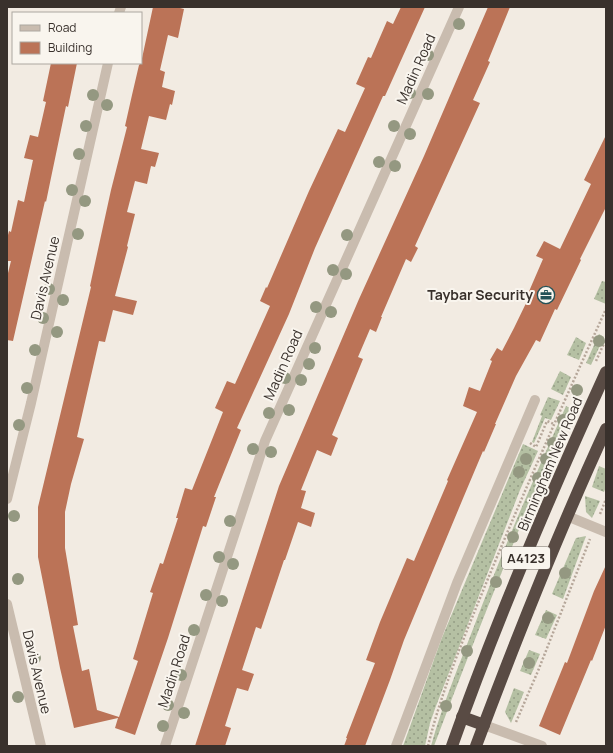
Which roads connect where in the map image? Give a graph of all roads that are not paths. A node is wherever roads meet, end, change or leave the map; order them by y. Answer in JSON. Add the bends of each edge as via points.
{"nodes":[{"id":1,"x":459,"y":7,"type":"edge"},
{"id":2,"x":108,"y":64,"type":"edge"},
{"id":3,"x":606,"y":372,"type":"edge"},
{"id":4,"x":535,"y":400,"type":"dead end"},
{"id":5,"x":606,"y":429,"type":"edge"},
{"id":6,"x":7,"y":499,"type":"edge"},
{"id":7,"x":567,"y":516,"type":"junction"},
{"id":8,"x":606,"y":532,"type":"edge"},
{"id":9,"x":7,"y":604,"type":"edge"},
{"id":10,"x":462,"y":717,"type":"junction"},
{"id":11,"x":484,"y":725,"type":"junction"},
{"id":12,"x":41,"y":746,"type":"edge"},
{"id":13,"x":164,"y":746,"type":"edge"},
{"id":14,"x":396,"y":746,"type":"edge"},
{"id":15,"x":452,"y":746,"type":"edge"},
{"id":16,"x":476,"y":746,"type":"edge"},
{"id":17,"x":542,"y":746,"type":"edge"}],
"edges":[{"from":1,"to":13,"type":"street","name":"Madin Road","via":[[265,441]]},
{"from":2,"to":6,"type":"street","name":"Davis Avenue"},
{"from":3,"to":10,"type":"highway","name":"Birmingham New Road","number":"A4123","via":[[559,477]]},
{"from":4,"to":14,"type":"street","via":[[457,583]]},
{"from":5,"to":7,"type":"highway","number":"A4123"},
{"from":7,"to":8,"type":"street"},
{"from":7,"to":11,"type":"highway","number":"A4123"},
{"from":9,"to":12,"type":"street","name":"Davis Avenue"},
{"from":10,"to":11,"type":"highway"},
{"from":10,"to":15,"type":"highway","name":"Birmingham New Road","number":"A4123"},
{"from":11,"to":16,"type":"highway","number":"A4123"},
{"from":11,"to":17,"type":"street"}]}
